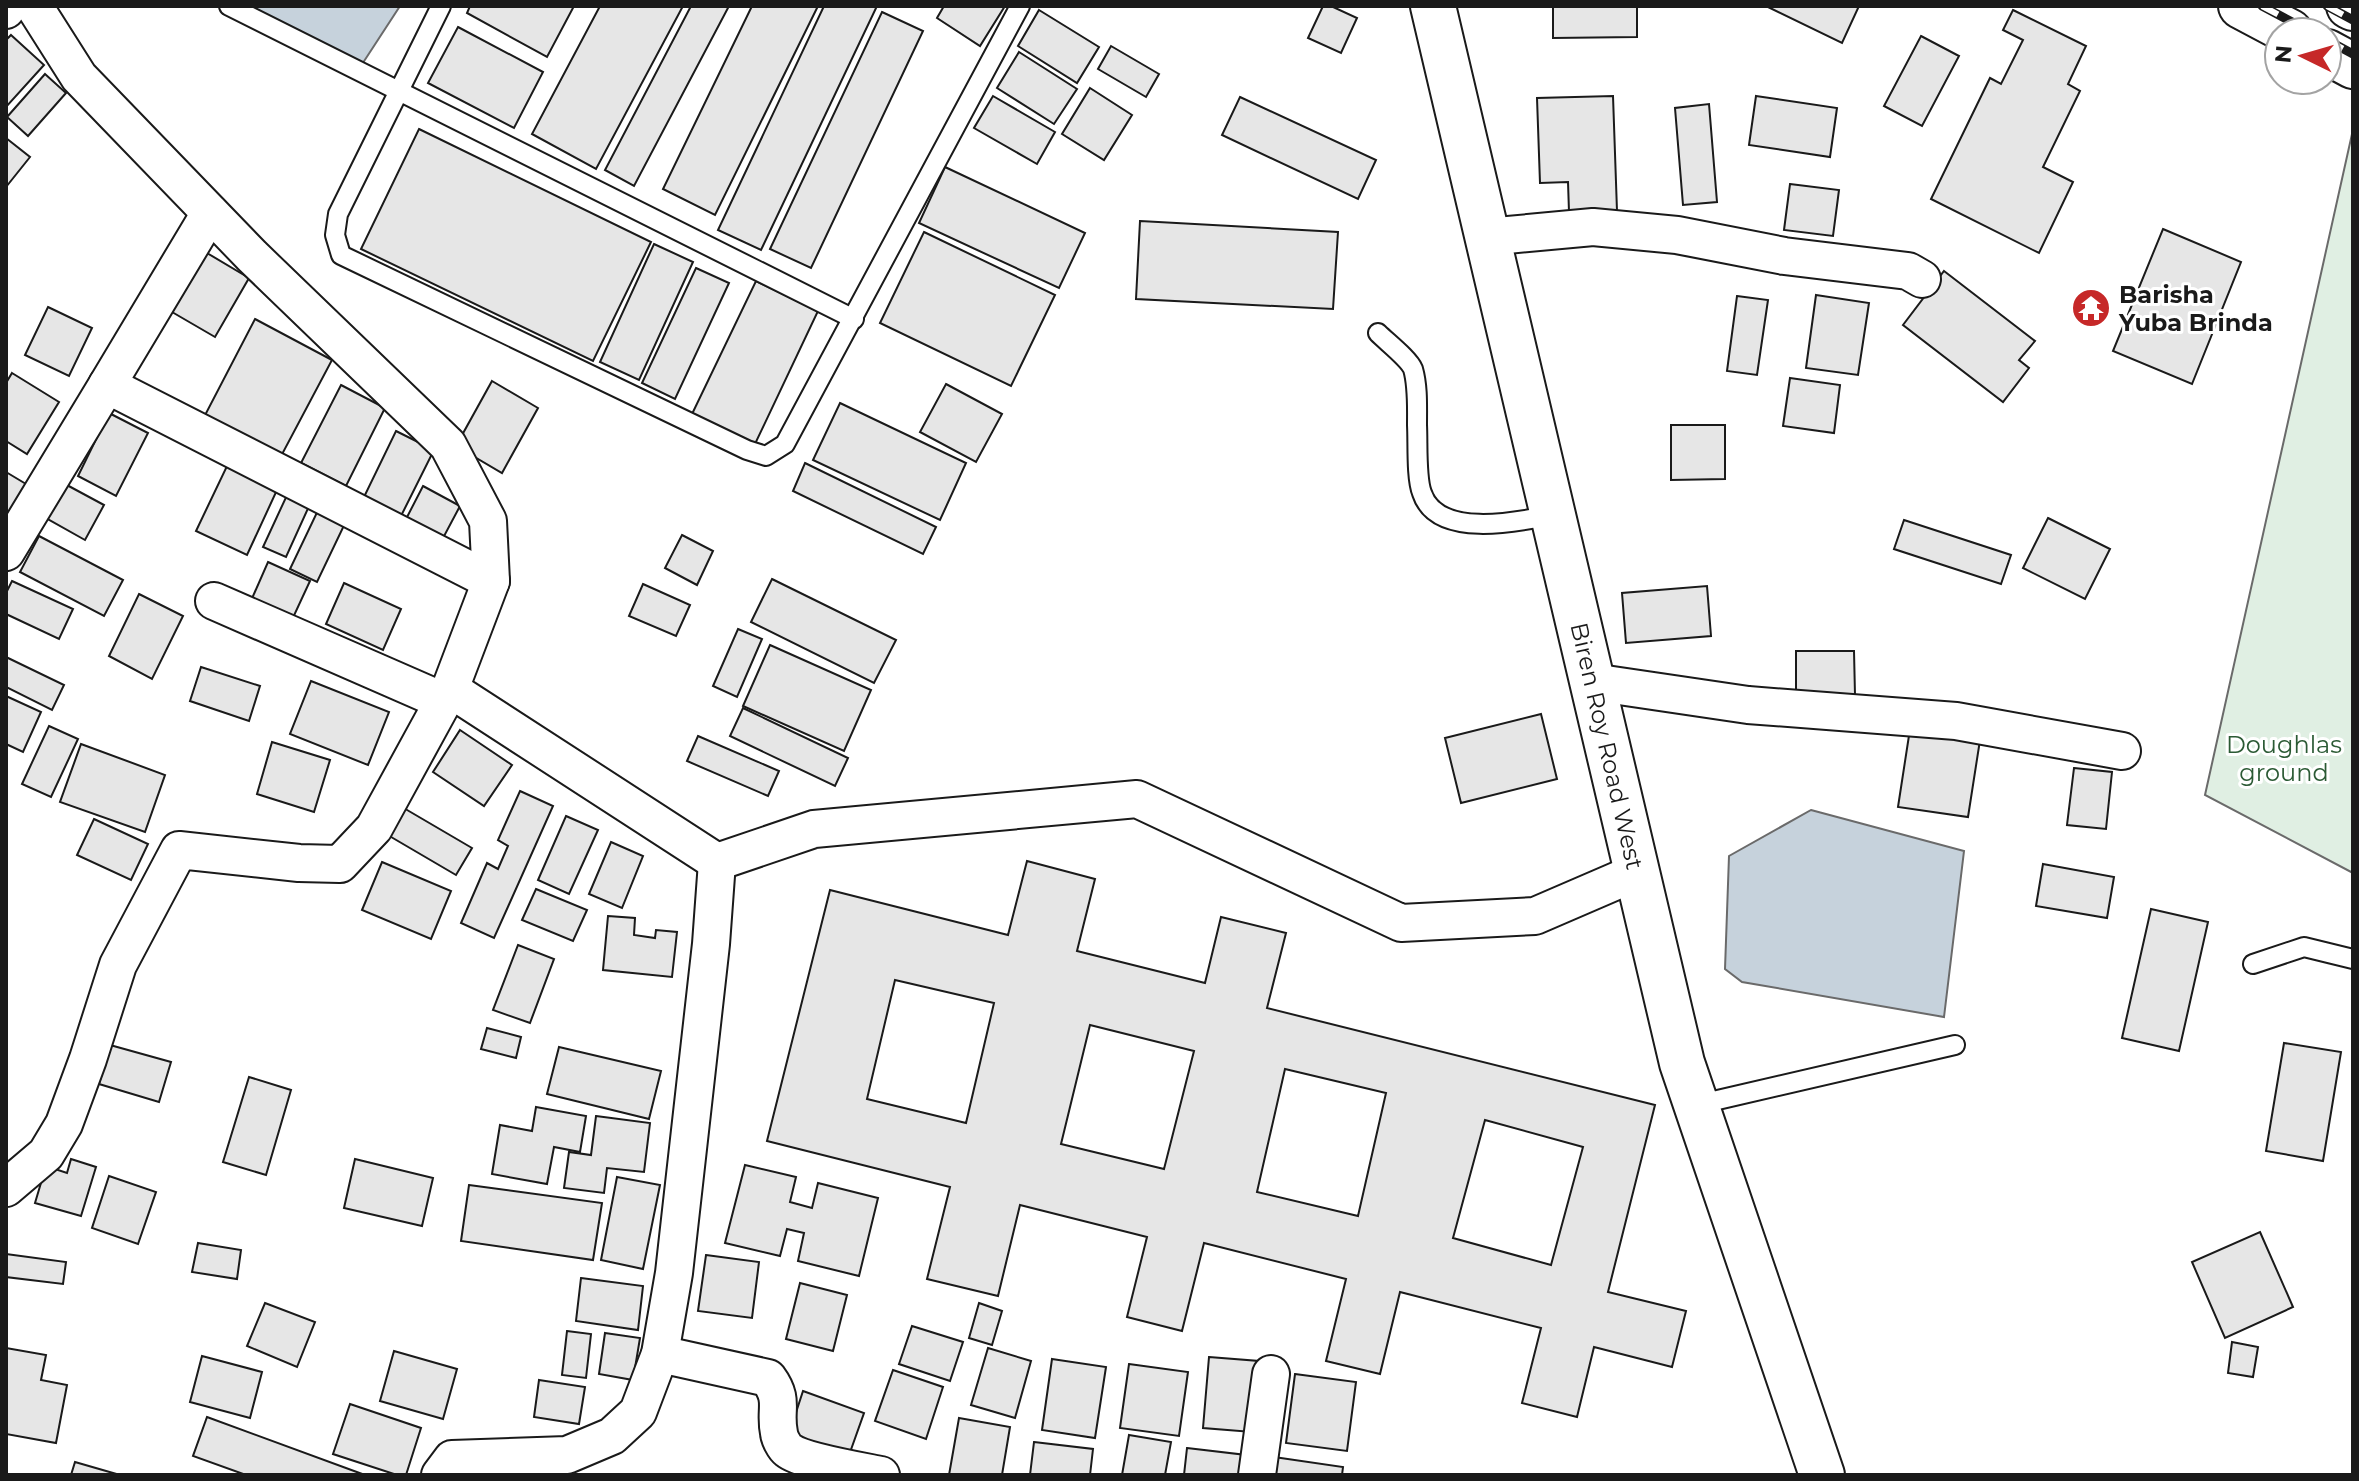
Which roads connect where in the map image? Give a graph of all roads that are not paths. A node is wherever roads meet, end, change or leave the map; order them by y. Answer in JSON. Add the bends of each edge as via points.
{"nodes":[{"id":1,"x":34,"y":6,"type":"edge"},
{"id":2,"x":229,"y":6,"type":"edge"},
{"id":3,"x":441,"y":6,"type":"edge"},
{"id":4,"x":1020,"y":6,"type":"edge"},
{"id":5,"x":1433,"y":6,"type":"edge"},
{"id":6,"x":2241,"y":6,"type":"edge"},
{"id":7,"x":2263,"y":18,"type":"edge"},
{"id":8,"x":399,"y":91,"type":"junction"},
{"id":9,"x":210,"y":213,"type":"junction"},
{"id":10,"x":1486,"y":237,"type":"junction"},
{"id":11,"x":1922,"y":279,"type":"dead end"},
{"id":12,"x":854,"y":319,"type":"junction"},
{"id":13,"x":1378,"y":333,"type":"dead end"},
{"id":14,"x":107,"y":385,"type":"junction"},
{"id":15,"x":1552,"y":515,"type":"junction"},
{"id":16,"x":6,"y":552,"type":"edge"},
{"id":17,"x":491,"y":581,"type":"junction"},
{"id":18,"x":214,"y":601,"type":"dead end"},
{"id":19,"x":1592,"y":682,"type":"junction"},
{"id":20,"x":447,"y":695,"type":"junction"},
{"id":21,"x":2122,"y":751,"type":"dead end"},
{"id":22,"x":717,"y":862,"type":"junction"},
{"id":23,"x":1637,"y":872,"type":"junction"},
{"id":24,"x":2353,"y":959,"type":"edge"},
{"id":25,"x":2253,"y":964,"type":"dead end"},
{"id":26,"x":1955,"y":1045,"type":"dead end"},
{"id":27,"x":1696,"y":1105,"type":"junction"},
{"id":28,"x":6,"y":1188,"type":"edge"},
{"id":29,"x":660,"y":1354,"type":"junction"},
{"id":30,"x":1271,"y":1374,"type":"dead end"},
{"id":31,"x":440,"y":1475,"type":"edge"},
{"id":32,"x":881,"y":1475,"type":"edge"},
{"id":33,"x":1257,"y":1475,"type":"edge"},
{"id":34,"x":1822,"y":1475,"type":"edge"}],
"edges":[{"from":1,"to":9,"type":"street","via":[[79,77]]},
{"from":2,"to":8,"type":"lane"},
{"from":3,"to":8,"type":"lane"},
{"from":4,"to":12,"type":"lane"},
{"from":5,"to":10,"type":"main road","name":"Biren Roy Road West"},
{"from":6,"to":7,"type":"main road"},
{"from":8,"to":12,"type":"lane"},
{"from":8,"to":12,"type":"lane","via":[[338,214],[335,235],[341,255],[766,456],[785,444]]},
{"from":9,"to":14,"type":"street"},
{"from":9,"to":17,"type":"street","via":[[448,445],[488,521]]},
{"from":10,"to":11,"type":"street","via":[[1593,227],[1677,235],[1784,256],[1908,271]]},
{"from":10,"to":15,"type":"main road","name":"Biren Roy Road West"},
{"from":13,"to":15,"type":"lane","via":[[1412,366],[1421,492],[1429,506],[1446,518],[1475,524]]},
{"from":14,"to":16,"type":"street"},
{"from":14,"to":17,"type":"street"},
{"from":15,"to":19,"type":"main road","name":"Biren Roy Road West"},
{"from":17,"to":20,"type":"street"},
{"from":18,"to":20,"type":"street"},
{"from":19,"to":21,"type":"street","via":[[1748,705],[1956,721]]},
{"from":19,"to":23,"type":"main road","name":"Biren Roy Road West"},
{"from":20,"to":22,"type":"street"},
{"from":20,"to":28,"type":"street","via":[[374,828],[340,864],[179,850],[118,965],[64,1124],[46,1154]]},
{"from":22,"to":23,"type":"street","via":[[814,829],[1137,799],[1401,923],[1535,916]]},
{"from":22,"to":29,"type":"street","via":[[678,1242]]},
{"from":23,"to":27,"type":"main road","name":"Biren Roy Road West"},
{"from":24,"to":25,"type":"lane","via":[[2304,947]]},
{"from":26,"to":27,"type":"lane"},
{"from":27,"to":34,"type":"main road","name":"Biren Roy Road West"},
{"from":29,"to":31,"type":"street","via":[[638,1412],[612,1436],[567,1455],[452,1459]]},
{"from":29,"to":32,"type":"street","via":[[768,1378],[777,1390],[779,1434],[787,1449]]},
{"from":30,"to":33,"type":"street"}]}
